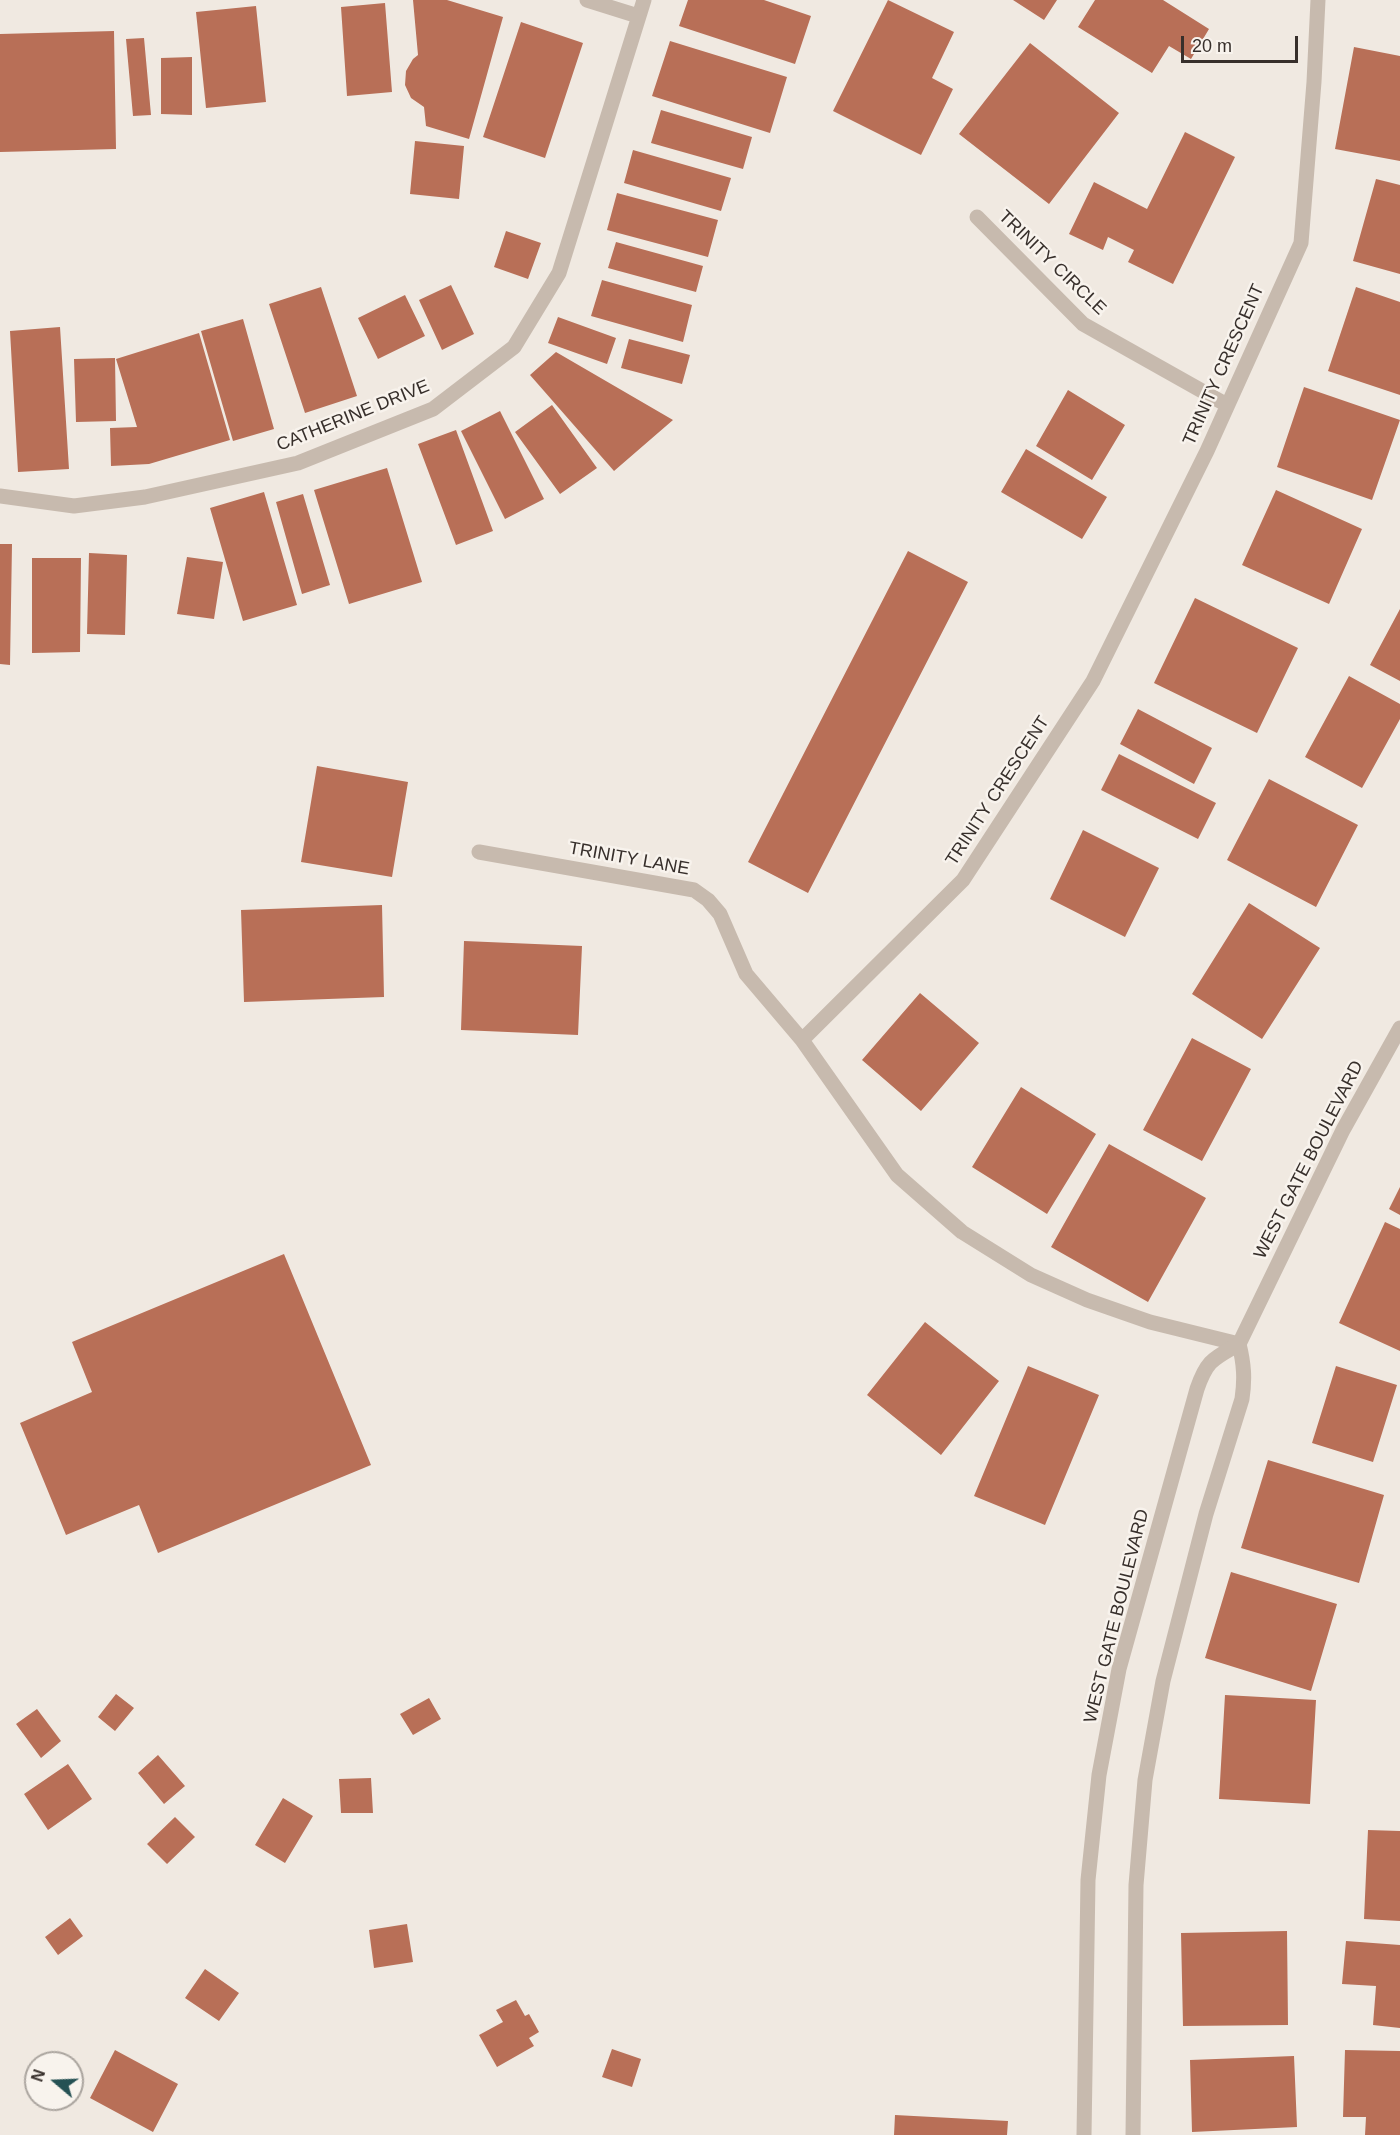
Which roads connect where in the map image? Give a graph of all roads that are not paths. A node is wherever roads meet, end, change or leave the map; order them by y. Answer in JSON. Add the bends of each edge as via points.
{"nodes":[{"id":1,"x":587,"y":0,"type":"edge"},
{"id":2,"x":644,"y":0,"type":"edge"},
{"id":3,"x":1318,"y":0,"type":"edge"},
{"id":4,"x":638,"y":16,"type":"junction"},
{"id":5,"x":977,"y":217,"type":"dead end"},
{"id":6,"x":1227,"y":405,"type":"junction"},
{"id":7,"x":0,"y":496,"type":"edge"},
{"id":8,"x":479,"y":852,"type":"dead end"},
{"id":9,"x":1400,"y":1028,"type":"edge"},
{"id":10,"x":802,"y":1040,"type":"junction"},
{"id":11,"x":1239,"y":1344,"type":"junction"},
{"id":12,"x":1084,"y":2135,"type":"edge"},
{"id":13,"x":1133,"y":2135,"type":"edge"}],
"edges":[{"from":1,"to":4,"type":"street"},
{"from":2,"to":4,"type":"street","name":"CATHERINE DRIVE"},
{"from":3,"to":6,"type":"street","name":"TRINITY CRESCENT","via":[[1302,243]]},
{"from":4,"to":7,"type":"street","name":"CATHERINE DRIVE","via":[[559,273],[514,347],[433,409],[298,463],[145,497],[74,506]]},
{"from":5,"to":6,"type":"street","name":"TRINITY CIRCLE","via":[[1083,324]]},
{"from":6,"to":10,"type":"street","name":"TRINITY CRESCENT","via":[[1093,681],[963,880]]},
{"from":8,"to":10,"type":"street","name":"TRINITY LANE","via":[[694,890],[720,914],[746,974]]},
{"from":9,"to":11,"type":"street","name":"WEST GATE BOULEVARD","via":[[1343,1130]]},
{"from":10,"to":11,"type":"street","via":[[897,1175],[962,1232],[1030,1275],[1087,1300],[1150,1322]]},
{"from":11,"to":12,"type":"street","name":"WEST GATE BOULEVARD","via":[[1204,1368],[1119,1669],[1099,1775],[1088,1880]]},
{"from":11,"to":13,"type":"street","via":[[1245,1365],[1242,1399],[1206,1514],[1163,1681],[1145,1780],[1136,1885]]}]}
